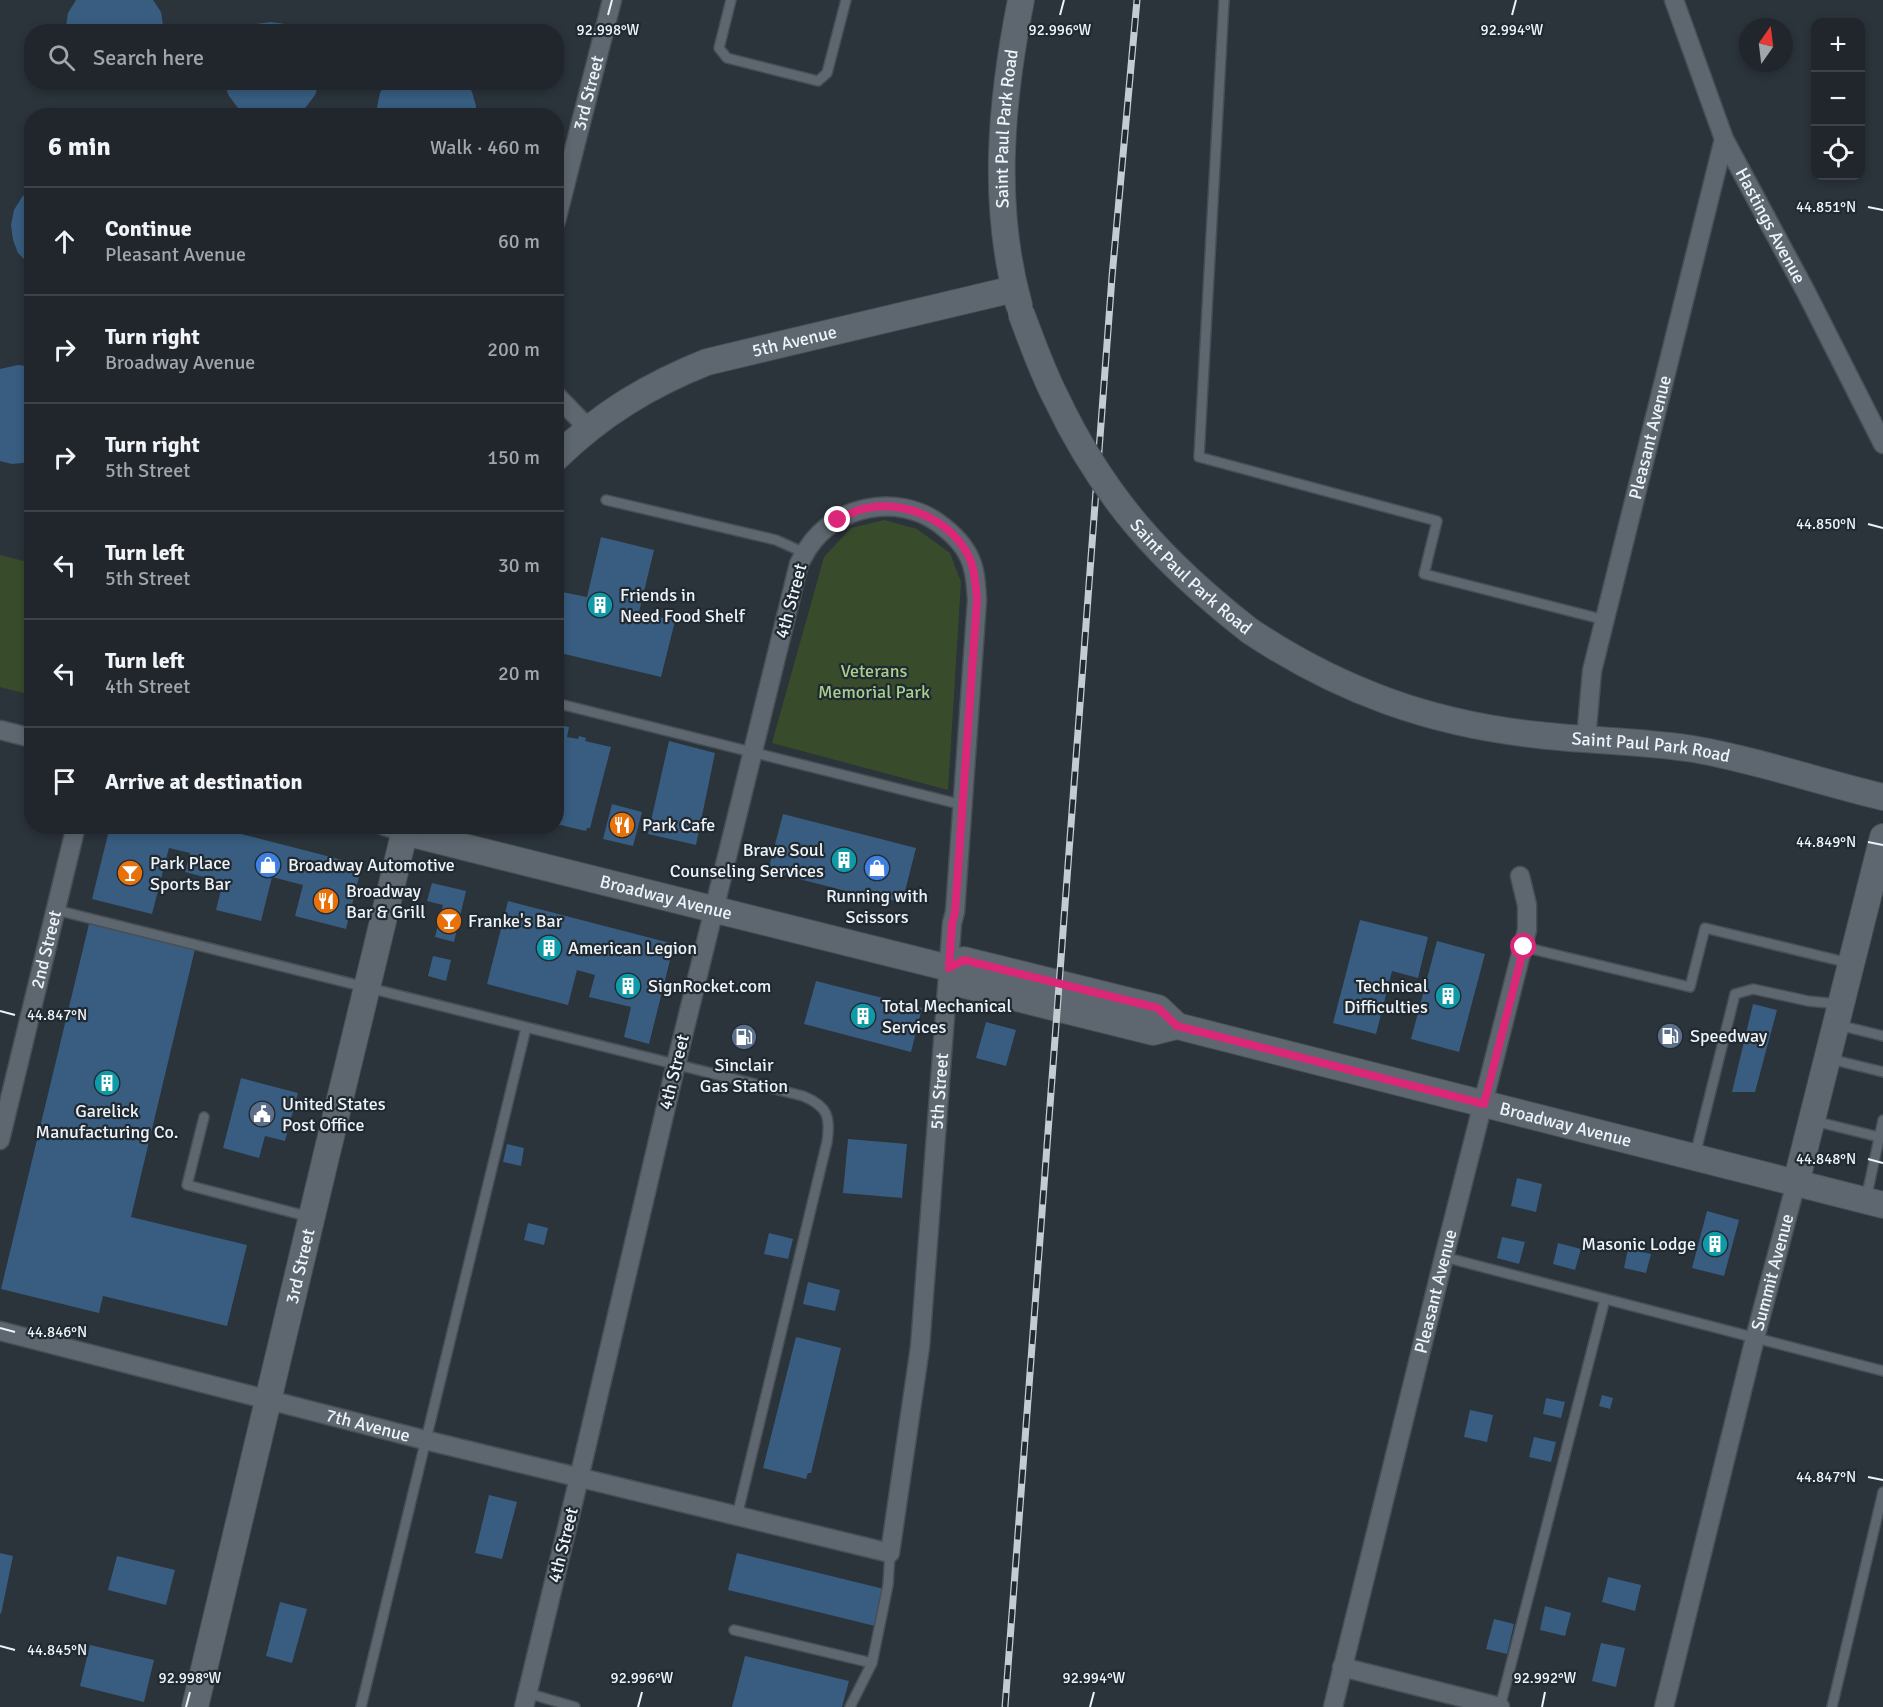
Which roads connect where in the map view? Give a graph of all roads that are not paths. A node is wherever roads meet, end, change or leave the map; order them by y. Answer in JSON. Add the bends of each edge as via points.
{"nodes":[{"id":1,"x":612,"y":0,"type":"edge"},
{"id":2,"x":731,"y":0,"type":"edge"},
{"id":3,"x":846,"y":0,"type":"edge"},
{"id":4,"x":1021,"y":0,"type":"edge"},
{"id":5,"x":1224,"y":0,"type":"edge"},
{"id":6,"x":1674,"y":0,"type":"edge"},
{"id":7,"x":1724,"y":139,"type":"junction"},
{"id":8,"x":564,"y":189,"type":"edge"},
{"id":9,"x":1014,"y":288,"type":"junction"},
{"id":10,"x":564,"y":403,"type":"edge"},
{"id":11,"x":589,"y":429,"type":"junction"},
{"id":12,"x":1883,"y":444,"type":"edge"},
{"id":13,"x":564,"y":451,"type":"edge"},
{"id":14,"x":606,"y":500,"type":"dead end"},
{"id":15,"x":904,"y":508,"type":"joint"},
{"id":16,"x":805,"y":553,"type":"junction"},
{"id":17,"x":1605,"y":620,"type":"junction"},
{"id":18,"x":564,"y":705,"type":"edge"},
{"id":19,"x":0,"y":730,"type":"edge"},
{"id":20,"x":24,"y":736,"type":"edge"},
{"id":21,"x":1587,"y":739,"type":"junction"},
{"id":22,"x":754,"y":752,"type":"junction"},
{"id":23,"x":1883,"y":797,"type":"edge"},
{"id":24,"x":963,"y":805,"type":"junction"},
{"id":25,"x":74,"y":834,"type":"edge"},
{"id":26,"x":397,"y":834,"type":"edge"},
{"id":27,"x":421,"y":834,"type":"edge"},
{"id":28,"x":1883,"y":837,"type":"edge"},
{"id":29,"x":1520,"y":876,"type":"dead end"},
{"id":30,"x":715,"y":909,"type":"junction"},
{"id":31,"x":56,"y":910,"type":"junction"},
{"id":32,"x":1524,"y":947,"type":"junction"},
{"id":33,"x":1851,"y":963,"type":"junction"},
{"id":34,"x":949,"y":968,"type":"junction"},
{"id":35,"x":366,"y":988,"type":"junction"},
{"id":36,"x":1838,"y":1015,"type":"junction"},
{"id":37,"x":526,"y":1028,"type":"junction"},
{"id":38,"x":1883,"y":1036,"type":"edge"},
{"id":39,"x":1827,"y":1059,"type":"junction"},
{"id":40,"x":676,"y":1064,"type":"junction"},
{"id":41,"x":1883,"y":1072,"type":"edge"},
{"id":42,"x":1484,"y":1104,"type":"junction"},
{"id":43,"x":204,"y":1117,"type":"dead end"},
{"id":44,"x":1883,"y":1120,"type":"edge"},
{"id":45,"x":1812,"y":1121,"type":"junction"},
{"id":46,"x":1880,"y":1137,"type":"junction"},
{"id":47,"x":0,"y":1140,"type":"edge"},
{"id":48,"x":1695,"y":1157,"type":"junction"},
{"id":49,"x":1796,"y":1183,"type":"junction"},
{"id":50,"x":1874,"y":1203,"type":"edge"},
{"id":51,"x":313,"y":1217,"type":"junction"},
{"id":52,"x":1444,"y":1257,"type":"junction"},
{"id":53,"x":1605,"y":1299,"type":"junction"},
{"id":54,"x":0,"y":1331,"type":"edge"},
{"id":55,"x":1755,"y":1338,"type":"junction"},
{"id":56,"x":1883,"y":1371,"type":"edge"},
{"id":57,"x":270,"y":1400,"type":"junction"},
{"id":58,"x":425,"y":1440,"type":"junction"},
{"id":59,"x":579,"y":1478,"type":"junction"},
{"id":60,"x":1883,"y":1492,"type":"edge"},
{"id":61,"x":737,"y":1516,"type":"junction"},
{"id":62,"x":890,"y":1552,"type":"junction"},
{"id":63,"x":734,"y":1630,"type":"dead end"},
{"id":64,"x":872,"y":1663,"type":"junction"},
{"id":65,"x":1342,"y":1667,"type":"junction"},
{"id":66,"x":525,"y":1700,"type":"edge"},
{"id":67,"x":195,"y":1707,"type":"edge"},
{"id":68,"x":361,"y":1707,"type":"edge"},
{"id":69,"x":575,"y":1707,"type":"edge"},
{"id":70,"x":850,"y":1707,"type":"edge"},
{"id":71,"x":1333,"y":1707,"type":"edge"},
{"id":72,"x":1500,"y":1707,"type":"edge"},
{"id":73,"x":1664,"y":1707,"type":"edge"},
{"id":74,"x":1832,"y":1707,"type":"edge"}],
"edges":[{"from":1,"to":8,"type":"street","name":"3rd Street"},
{"from":2,"to":3,"type":"lane","via":[[719,48],[727,58],[818,81],[827,73]]},
{"from":4,"to":9,"type":"street","name":"Saint Paul Park Road","via":[[1008,68],[1002,132],[1004,214]]},
{"from":5,"to":17,"type":"lane","via":[[1199,457],[1437,521],[1424,574]]},
{"from":6,"to":7,"type":"street","name":"Hastings Avenue"},
{"from":7,"to":12,"type":"street","name":"Hastings Avenue"},
{"from":7,"to":17,"type":"street","name":"Pleasant Avenue"},
{"from":9,"to":11,"type":"street","name":"5th Avenue","via":[[706,362],[654,385]]},
{"from":9,"to":21,"type":"street","name":"Saint Paul Park Road","bridge":true,"via":[[1042,368],[1100,478],[1164,556],[1250,631],[1312,668],[1416,712],[1500,730]]},
{"from":10,"to":11,"type":"street"},
{"from":11,"to":13,"type":"street"},
{"from":14,"to":16,"type":"lane","via":[[776,540]]},
{"from":15,"to":16,"type":"street","name":"4th Street","via":[[858,510],[821,533]]},
{"from":15,"to":24,"type":"street","name":"5th Street","via":[[929,517],[963,545],[975,580],[977,600]]},
{"from":16,"to":22,"type":"street","name":"4th Street","via":[[799,564]]},
{"from":17,"to":21,"type":"street","name":"Pleasant Avenue","via":[[1590,684]]},
{"from":18,"to":22,"type":"lane"},
{"from":19,"to":20,"type":"street"},
{"from":21,"to":23,"type":"street","name":"Saint Paul Park Road","via":[[1706,751]]},
{"from":22,"to":24,"type":"lane"},
{"from":22,"to":30,"type":"street","name":"4th Street"},
{"from":24,"to":34,"type":"street","name":"5th Street"},
{"from":25,"to":31,"type":"street","name":"2nd Street"},
{"from":26,"to":35,"type":"street","name":"3rd Street"},
{"from":27,"to":30,"type":"street","name":"Broadway Avenue"},
{"from":28,"to":33,"type":"street","name":"Summit Avenue"},
{"from":29,"to":32,"type":"street","name":"Pleasant Avenue","via":[[1528,914]]},
{"from":30,"to":34,"type":"street","name":"Broadway Avenue"},
{"from":30,"to":40,"type":"street","name":"4th Street"},
{"from":31,"to":35,"type":"lane"},
{"from":31,"to":47,"type":"street","name":"2nd Street"},
{"from":32,"to":33,"type":"lane","via":[[1690,987],[1705,928]]},
{"from":32,"to":42,"type":"street","name":"Pleasant Avenue"},
{"from":33,"to":36,"type":"street","name":"Summit Avenue"},
{"from":34,"to":42,"type":"street","name":"Broadway Avenue","via":[[960,984],[1153,1032],[1177,1026]]},
{"from":34,"to":62,"type":"street","name":"5th Street","via":[[920,1347]]},
{"from":35,"to":37,"type":"lane"},
{"from":35,"to":51,"type":"street","name":"3rd Street"},
{"from":36,"to":38,"type":"lane"},
{"from":36,"to":39,"type":"street","name":"Summit Avenue"},
{"from":36,"to":48,"type":"lane","via":[[1808,1000],[1753,989],[1735,994]]},
{"from":37,"to":40,"type":"lane"},
{"from":37,"to":58,"type":"lane"},
{"from":39,"to":41,"type":"lane"},
{"from":39,"to":45,"type":"street","name":"Summit Avenue"},
{"from":40,"to":59,"type":"street","name":"4th Street"},
{"from":40,"to":61,"type":"lane","via":[[803,1096],[824,1109],[828,1122],[827,1142]]},
{"from":42,"to":48,"type":"street","name":"Broadway Avenue"},
{"from":42,"to":52,"type":"street","name":"Pleasant Avenue"},
{"from":43,"to":51,"type":"lane","via":[[187,1185]]},
{"from":44,"to":46,"type":"lane"},
{"from":45,"to":46,"type":"lane"},
{"from":45,"to":49,"type":"street","name":"Summit Avenue"},
{"from":46,"to":50,"type":"lane"},
{"from":48,"to":49,"type":"street","name":"Broadway Avenue"},
{"from":49,"to":50,"type":"street","name":"Broadway Avenue"},
{"from":49,"to":55,"type":"street","name":"Summit Avenue"},
{"from":51,"to":57,"type":"street","name":"3rd Street"},
{"from":52,"to":53,"type":"lane"},
{"from":52,"to":65,"type":"street","name":"Pleasant Avenue"},
{"from":53,"to":55,"type":"lane"},
{"from":53,"to":72,"type":"lane"},
{"from":54,"to":57,"type":"street","name":"7th Avenue"},
{"from":55,"to":56,"type":"lane"},
{"from":55,"to":73,"type":"street","name":"Summit Avenue"},
{"from":57,"to":58,"type":"street","name":"7th Avenue"},
{"from":57,"to":67,"type":"street","name":"3rd Street"},
{"from":58,"to":59,"type":"street","name":"7th Avenue"},
{"from":58,"to":68,"type":"lane"},
{"from":59,"to":61,"type":"street","name":"7th Avenue"},
{"from":59,"to":66,"type":"street","name":"4th Street"},
{"from":60,"to":74,"type":"lane"},
{"from":61,"to":62,"type":"street"},
{"from":62,"to":64,"type":"lane","via":[[888,1585]]},
{"from":63,"to":64,"type":"lane"},
{"from":64,"to":70,"type":"lane"},
{"from":65,"to":71,"type":"street","name":"Pleasant Avenue"},
{"from":65,"to":72,"type":"street"},
{"from":66,"to":69,"type":"lane"}]}
